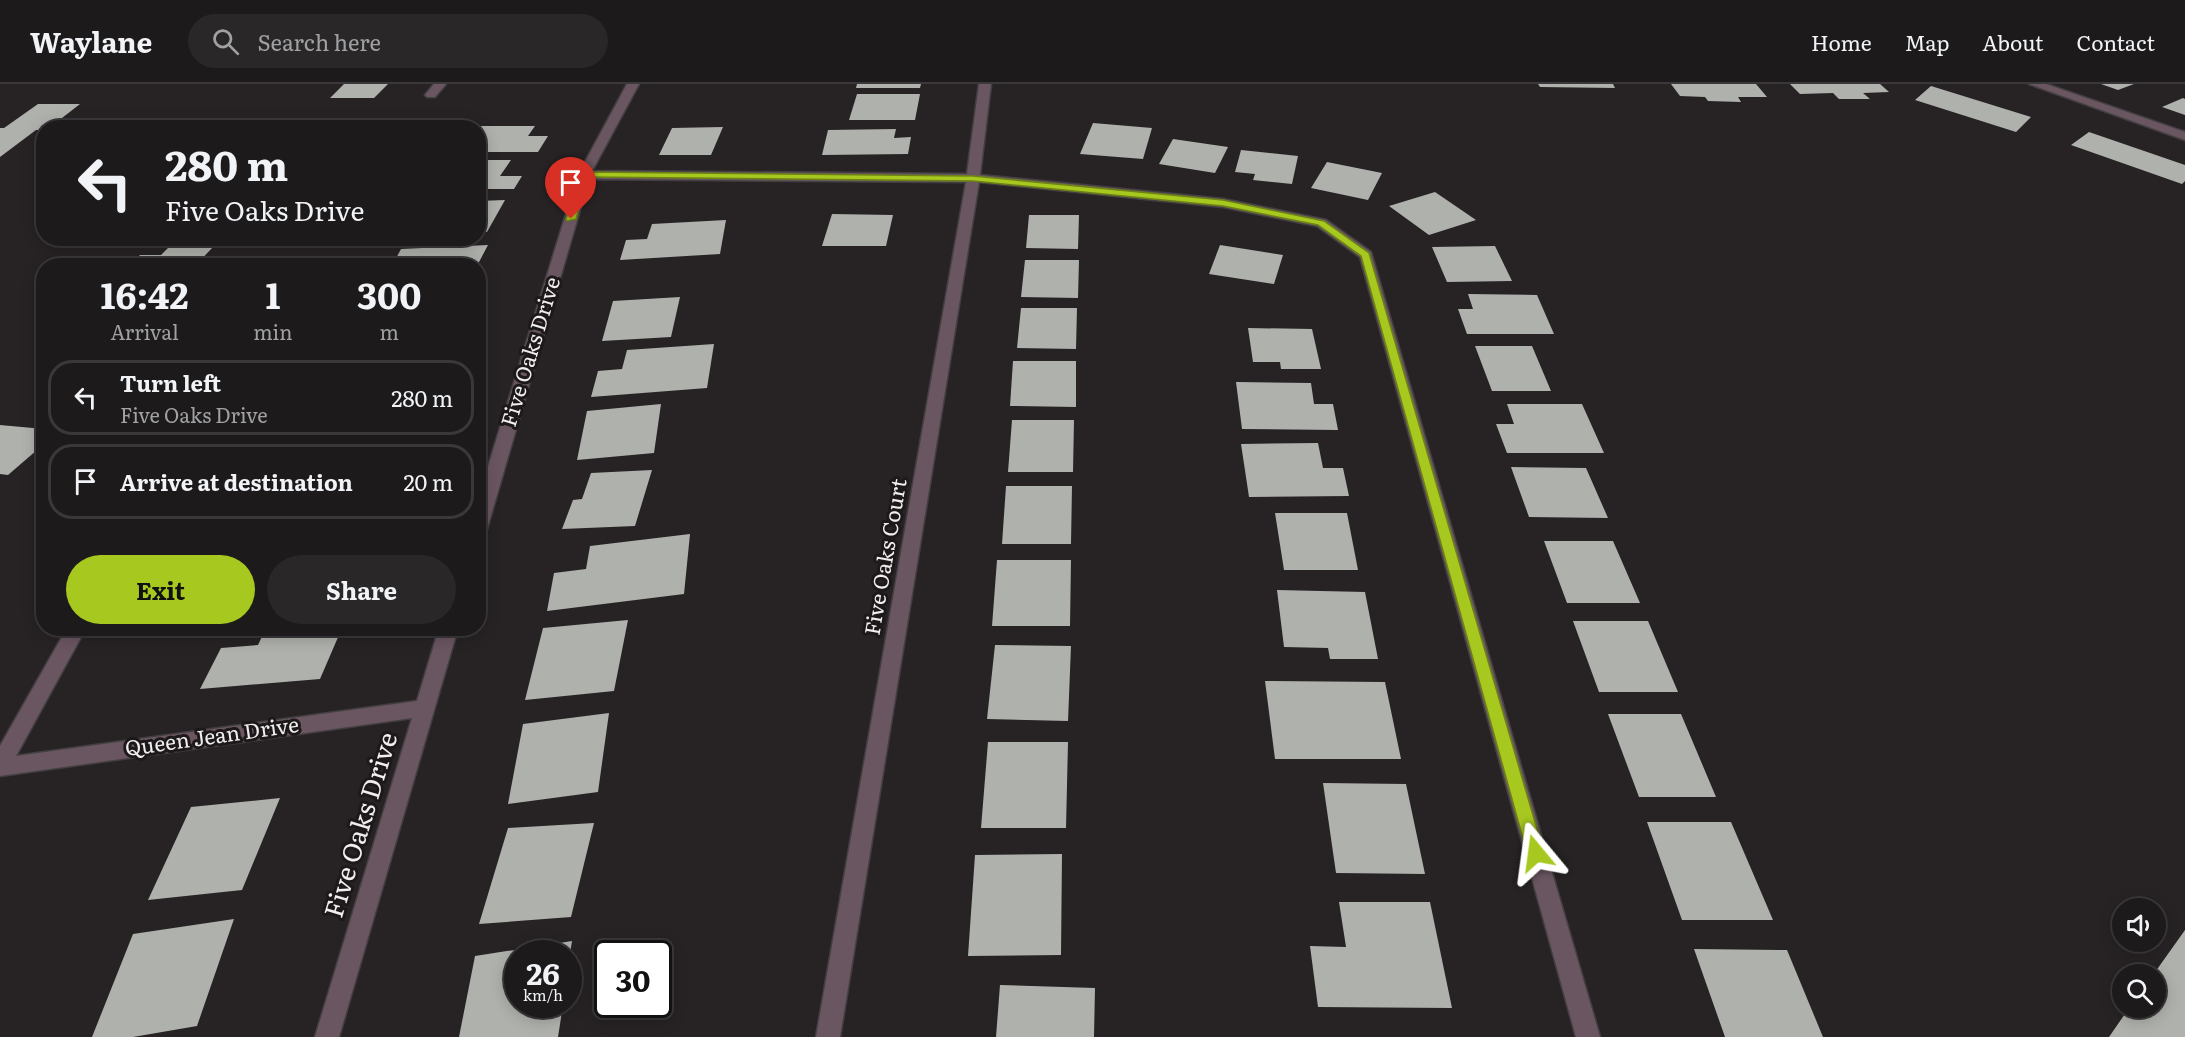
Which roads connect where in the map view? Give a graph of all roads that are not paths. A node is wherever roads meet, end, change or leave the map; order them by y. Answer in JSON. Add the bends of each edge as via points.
{"nodes":[{"id":1,"x":440,"y":84,"type":"edge"},
{"id":2,"x":633,"y":84,"type":"edge"},
{"id":3,"x":985,"y":84,"type":"edge"},
{"id":4,"x":2035,"y":84,"type":"edge"},
{"id":5,"x":431,"y":95,"type":"dead end"},
{"id":6,"x":2185,"y":136,"type":"edge"},
{"id":7,"x":584,"y":175,"type":"junction"},
{"id":8,"x":973,"y":178,"type":"junction"},
{"id":9,"x":486,"y":502,"type":"edge"},
{"id":10,"x":73,"y":636,"type":"edge"},
{"id":11,"x":447,"y":636,"type":"edge"},
{"id":12,"x":425,"y":708,"type":"junction"},
{"id":13,"x":0,"y":766,"type":"edge"},
{"id":14,"x":327,"y":1037,"type":"edge"},
{"id":15,"x":828,"y":1037,"type":"edge"},
{"id":16,"x":1588,"y":1037,"type":"edge"}],
"edges":[{"from":1,"to":5,"type":"street"},
{"from":2,"to":7,"type":"street","name":"Five Oaks Drive"},
{"from":3,"to":8,"type":"street","name":"Five Oaks Court"},
{"from":4,"to":6,"type":"street"},
{"from":7,"to":8,"type":"street"},
{"from":7,"to":9,"type":"street","name":"Five Oaks Drive"},
{"from":8,"to":15,"type":"street","name":"Five Oaks Court"},
{"from":8,"to":16,"type":"street","via":[[1223,203],[1321,223],[1366,255]]},
{"from":10,"to":13,"type":"street","name":"Queen Jean Drive"},
{"from":11,"to":12,"type":"street","name":"Five Oaks Drive"},
{"from":12,"to":13,"type":"street","name":"Queen Jean Drive"},
{"from":12,"to":14,"type":"street","name":"Five Oaks Drive"}]}
